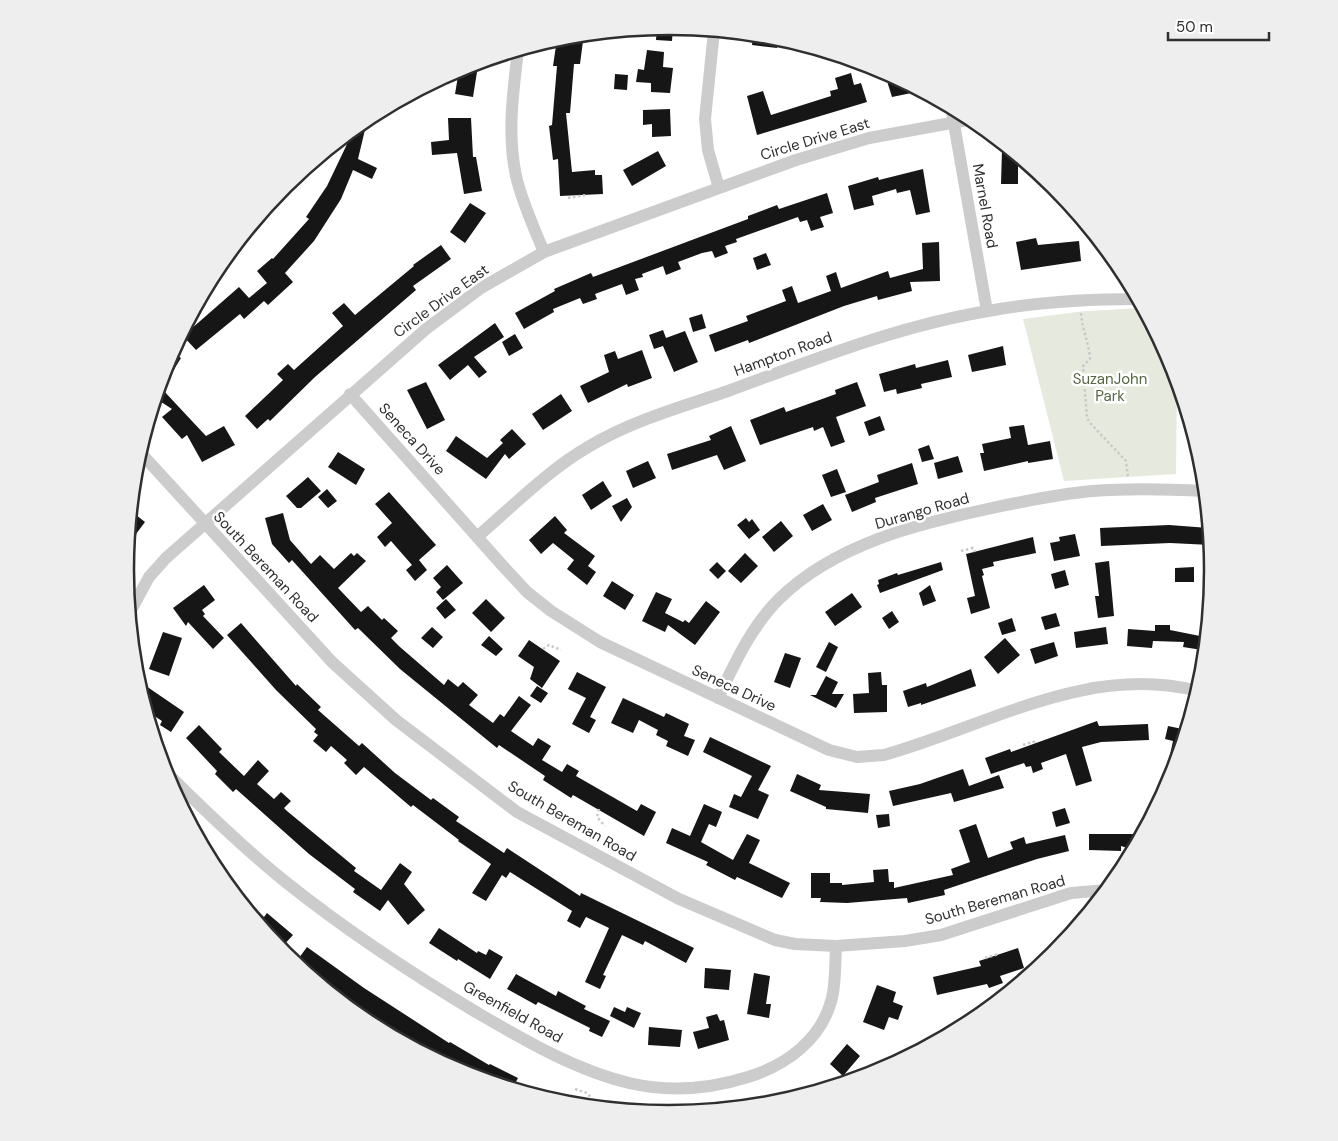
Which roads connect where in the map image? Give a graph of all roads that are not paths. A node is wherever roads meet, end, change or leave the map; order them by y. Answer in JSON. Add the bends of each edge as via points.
{"nodes":[{"id":1,"x":713,"y":37,"type":"edge"},
{"id":2,"x":517,"y":57,"type":"edge"},
{"id":3,"x":953,"y":117,"type":"edge"},
{"id":4,"x":960,"y":121,"type":"edge"},
{"id":5,"x":954,"y":122,"type":"junction"},
{"id":6,"x":719,"y":188,"type":"junction"},
{"id":7,"x":544,"y":252,"type":"junction"},
{"id":8,"x":1130,"y":299,"type":"edge"},
{"id":9,"x":988,"y":311,"type":"junction"},
{"id":10,"x":350,"y":394,"type":"junction"},
{"id":11,"x":146,"y":458,"type":"edge"},
{"id":12,"x":1198,"y":491,"type":"edge"},
{"id":13,"x":205,"y":524,"type":"junction"},
{"id":14,"x":477,"y":537,"type":"junction"},
{"id":15,"x":135,"y":603,"type":"edge"},
{"id":16,"x":1190,"y":690,"type":"edge"},
{"id":17,"x":718,"y":698,"type":"junction"},
{"id":18,"x":178,"y":784,"type":"edge"},
{"id":19,"x":1098,"y":891,"type":"edge"},
{"id":20,"x":836,"y":946,"type":"junction"}],
"edges":[{"from":1,"to":6,"type":"street","via":[[705,119],[708,150]]},
{"from":2,"to":7,"type":"street","via":[[511,130],[513,158],[523,199]]},
{"from":3,"to":5,"type":"street","name":"Marnel Road"},
{"from":4,"to":5,"type":"street","name":"Circle Drive East"},
{"from":5,"to":6,"type":"street","name":"Circle Drive East","via":[[869,138]]},
{"from":5,"to":9,"type":"street","name":"Marnel Road"},
{"from":6,"to":7,"type":"street","name":"Circle Drive East"},
{"from":7,"to":10,"type":"street","name":"Circle Drive East","via":[[481,288],[426,329]]},
{"from":8,"to":9,"type":"street","name":"Hampton Road","via":[[1083,299]]},
{"from":9,"to":14,"type":"street","name":"Hampton Road","via":[[882,337],[620,430],[562,464]]},
{"from":10,"to":13,"type":"street","name":"Circle Drive East"},
{"from":10,"to":14,"type":"street","name":"Seneca Drive"},
{"from":11,"to":13,"type":"street","name":"South Bereman Road"},
{"from":12,"to":17,"type":"street","name":"Durango Road","via":[[1092,491],[1036,498],[953,517],[861,545],[813,571],[779,599],[750,636]]},
{"from":13,"to":15,"type":"street","name":"Circle Drive East","via":[[149,576]]},
{"from":13,"to":20,"type":"street","name":"South Bereman Road","via":[[332,662],[396,720],[517,812],[679,899],[755,933],[795,944]]},
{"from":14,"to":17,"type":"street","name":"Seneca Drive","via":[[527,592],[550,611],[600,642]]},
{"from":16,"to":17,"type":"street","name":"Seneca Drive","via":[[1123,683],[1086,688],[894,752],[866,757],[848,756],[824,748]]},
{"from":18,"to":20,"type":"street","name":"Greenfield Road","via":[[285,882],[356,935],[526,1041],[630,1083],[676,1088],[718,1086],[754,1076],[792,1057],[813,1035],[827,1012],[832,997]]},
{"from":19,"to":20,"type":"street","name":"South Bereman Road","via":[[1071,893],[941,935]]}]}
